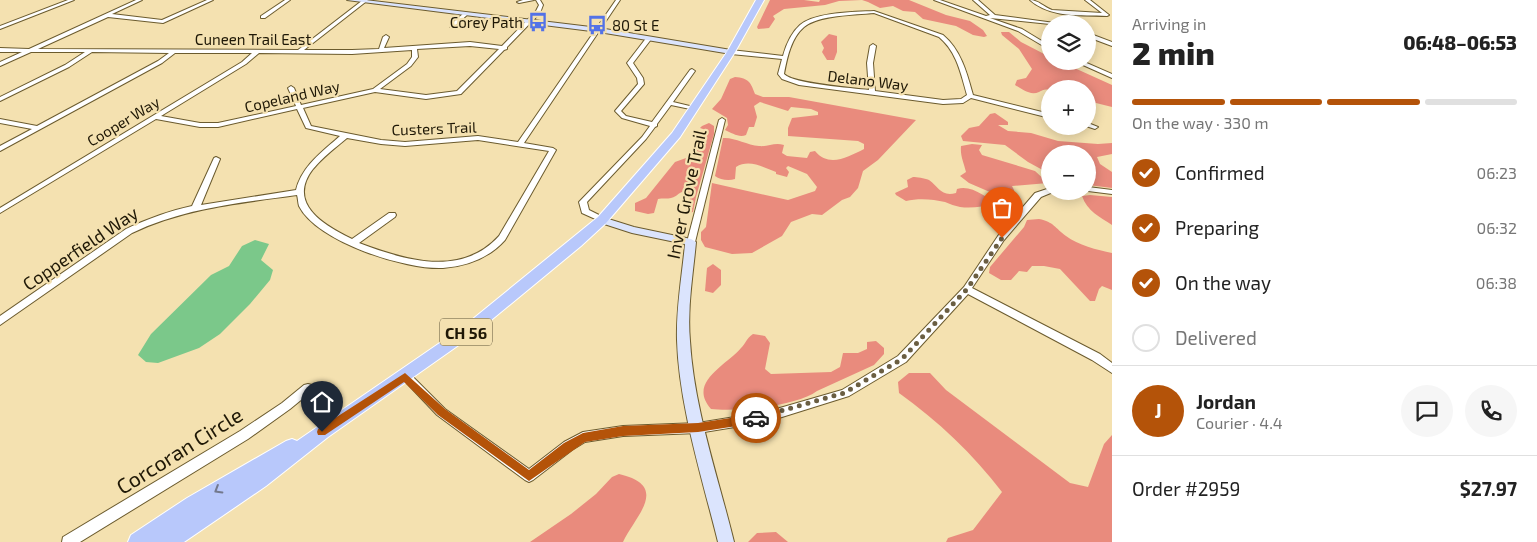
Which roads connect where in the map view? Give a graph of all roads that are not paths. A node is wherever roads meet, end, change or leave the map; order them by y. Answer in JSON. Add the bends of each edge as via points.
{"nodes":[{"id":1,"x":72,"y":0,"type":"edge"},
{"id":2,"x":140,"y":0,"type":"edge"},
{"id":3,"x":211,"y":0,"type":"edge"},
{"id":4,"x":288,"y":0,"type":"edge"},
{"id":5,"x":350,"y":0,"type":"edge"},
{"id":6,"x":532,"y":0,"type":"edge"},
{"id":7,"x":538,"y":0,"type":"edge"},
{"id":8,"x":618,"y":0,"type":"edge"},
{"id":9,"x":760,"y":0,"type":"edge"},
{"id":10,"x":936,"y":0,"type":"edge"},
{"id":11,"x":975,"y":0,"type":"edge"},
{"id":12,"x":1032,"y":0,"type":"edge"},
{"id":13,"x":1087,"y":0,"type":"edge"},
{"id":14,"x":364,"y":1,"type":"edge"},
{"id":15,"x":519,"y":2,"type":"dead end"},
{"id":16,"x":466,"y":14,"type":"junction"},
{"id":17,"x":105,"y":15,"type":"junction"},
{"id":18,"x":993,"y":15,"type":"junction"},
{"id":19,"x":263,"y":17,"type":"dead end"},
{"id":20,"x":983,"y":17,"type":"junction"},
{"id":21,"x":1041,"y":21,"type":"edge"},
{"id":22,"x":528,"y":22,"type":"junction"},
{"id":23,"x":452,"y":26,"type":"dead end"},
{"id":24,"x":0,"y":28,"type":"edge"},
{"id":25,"x":599,"y":30,"type":"junction"},
{"id":26,"x":386,"y":36,"type":"dead end"},
{"id":27,"x":649,"y":38,"type":"junction"},
{"id":28,"x":1096,"y":38,"type":"edge"},
{"id":29,"x":1041,"y":43,"type":"edge"},
{"id":30,"x":1112,"y":44,"type":"edge"},
{"id":31,"x":873,"y":46,"type":"dead end"},
{"id":32,"x":414,"y":48,"type":"junction"},
{"id":33,"x":505,"y":48,"type":"junction"},
{"id":34,"x":30,"y":49,"type":"junction"},
{"id":35,"x":0,"y":50,"type":"edge"},
{"id":36,"x":381,"y":50,"type":"junction"},
{"id":37,"x":90,"y":51,"type":"junction"},
{"id":38,"x":174,"y":51,"type":"junction"},
{"id":39,"x":258,"y":51,"type":"junction"},
{"id":40,"x":300,"y":51,"type":"junction"},
{"id":41,"x":731,"y":52,"type":"junction"},
{"id":42,"x":784,"y":58,"type":"junction"},
{"id":43,"x":0,"y":64,"type":"edge"},
{"id":44,"x":1096,"y":69,"type":"edge"},
{"id":45,"x":692,"y":71,"type":"dead end"},
{"id":46,"x":1112,"y":76,"type":"edge"},
{"id":47,"x":291,"y":88,"type":"dead end"},
{"id":48,"x":375,"y":90,"type":"junction"},
{"id":49,"x":872,"y":93,"type":"junction"},
{"id":50,"x":970,"y":96,"type":"junction"},
{"id":51,"x":0,"y":99,"type":"edge"},
{"id":52,"x":671,"y":103,"type":"junction"},
{"id":53,"x":299,"y":108,"type":"junction"},
{"id":54,"x":695,"y":108,"type":"junction"},
{"id":55,"x":1041,"y":114,"type":"edge"},
{"id":56,"x":155,"y":117,"type":"junction"},
{"id":57,"x":722,"y":120,"type":"dead end"},
{"id":58,"x":0,"y":121,"type":"edge"},
{"id":59,"x":655,"y":125,"type":"junction"},
{"id":60,"x":37,"y":128,"type":"junction"},
{"id":61,"x":345,"y":136,"type":"junction"},
{"id":62,"x":520,"y":144,"type":"junction"},
{"id":63,"x":0,"y":149,"type":"edge"},
{"id":64,"x":216,"y":159,"type":"dead end"},
{"id":65,"x":1096,"y":190,"type":"edge"},
{"id":66,"x":299,"y":192,"type":"junction"},
{"id":67,"x":1112,"y":192,"type":"edge"},
{"id":68,"x":1041,"y":194,"type":"edge"},
{"id":69,"x":195,"y":209,"type":"junction"},
{"id":70,"x":0,"y":211,"type":"edge"},
{"id":71,"x":392,"y":215,"type":"dead end"},
{"id":72,"x":602,"y":220,"type":"junction"},
{"id":73,"x":691,"y":242,"type":"junction"},
{"id":74,"x":353,"y":243,"type":"junction"},
{"id":75,"x":967,"y":289,"type":"junction"},
{"id":76,"x":0,"y":321,"type":"edge"},
{"id":77,"x":1112,"y":369,"type":"edge"},
{"id":78,"x":405,"y":376,"type":"junction"},
{"id":79,"x":308,"y":388,"type":"dead end"},
{"id":80,"x":698,"y":428,"type":"junction"},
{"id":81,"x":322,"y":432,"type":"junction"},
{"id":82,"x":68,"y":542,"type":"edge"},
{"id":83,"x":138,"y":542,"type":"edge"},
{"id":84,"x":166,"y":542,"type":"edge"},
{"id":85,"x":726,"y":542,"type":"edge"}],
"edges":[{"from":1,"to":24,"type":"street"},
{"from":2,"to":17,"type":"street"},
{"from":3,"to":17,"type":"street","via":[[163,22]]},
{"from":4,"to":19,"type":"street"},
{"from":5,"to":14,"type":"street"},
{"from":6,"to":15,"type":"street"},
{"from":7,"to":22,"type":"street","via":[[541,8]]},
{"from":8,"to":25,"type":"street"},
{"from":9,"to":41,"type":"main road","number":"CH 56"},
{"from":10,"to":20,"type":"street"},
{"from":11,"to":18,"type":"street"},
{"from":12,"to":13,"type":"street","via":[[1051,11],[1107,16]]},
{"from":14,"to":16,"type":"street"},
{"from":14,"to":40,"type":"street"},
{"from":16,"to":22,"type":"street"},
{"from":16,"to":23,"type":"street"},
{"from":17,"to":34,"type":"street"},
{"from":18,"to":20,"type":"street"},
{"from":18,"to":21,"type":"street"},
{"from":20,"to":29,"type":"street","via":[[1020,30]]},
{"from":22,"to":25,"type":"street"},
{"from":22,"to":33,"type":"street"},
{"from":25,"to":27,"type":"street"},
{"from":25,"to":62,"type":"street"},
{"from":26,"to":36,"type":"street"},
{"from":27,"to":41,"type":"street"},
{"from":27,"to":59,"type":"street","via":[[630,63],[641,78],[641,84],[618,111],[624,118]]},
{"from":28,"to":30,"type":"street"},
{"from":31,"to":49,"type":"street","via":[[870,63]]},
{"from":32,"to":33,"type":"street","name":"Cuneen Trail East","via":[[470,44]]},
{"from":32,"to":36,"type":"street","name":"Cuneen Trail East"},
{"from":32,"to":48,"type":"street","name":"Copeland Way","via":[[415,57],[409,65]]},
{"from":33,"to":48,"type":"street","via":[[459,93],[426,97]]},
{"from":34,"to":35,"type":"street","name":"Cuneen Trail East"},
{"from":34,"to":37,"type":"street","name":"Cuneen Trail East"},
{"from":34,"to":43,"type":"street"},
{"from":36,"to":40,"type":"street","name":"Cuneen Trail East"},
{"from":37,"to":38,"type":"street","name":"Cuneen Trail East"},
{"from":37,"to":51,"type":"street"},
{"from":38,"to":39,"type":"street","name":"Cuneen Trail East"},
{"from":38,"to":60,"type":"street","via":[[160,62]]},
{"from":39,"to":40,"type":"street","name":"Cuneen Trail East"},
{"from":39,"to":56,"type":"street","name":"Cooper Way","via":[[244,63]]},
{"from":41,"to":42,"type":"street"},
{"from":41,"to":54,"type":"main road","number":"CH 56"},
{"from":42,"to":49,"type":"street","name":"Delano Way","via":[[781,74],[799,84]]},
{"from":42,"to":50,"type":"street","via":[[804,24],[874,12],[948,41],[963,69]]},
{"from":44,"to":46,"type":"street"},
{"from":45,"to":52,"type":"street"},
{"from":47,"to":53,"type":"street"},
{"from":48,"to":53,"type":"street","name":"Copeland Way"},
{"from":49,"to":50,"type":"street","name":"Delano Way","via":[[943,102],[964,101]]},
{"from":50,"to":55,"type":"street"},
{"from":52,"to":54,"type":"street"},
{"from":52,"to":59,"type":"street"},
{"from":53,"to":56,"type":"street","name":"Copeland Way","via":[[218,125]]},
{"from":53,"to":61,"type":"street","name":"Custers Trail","via":[[308,127]]},
{"from":54,"to":72,"type":"main road","number":"CH 56","via":[[664,150]]},
{"from":56,"to":70,"type":"street","name":"Cooper Way"},
{"from":57,"to":73,"type":"street","name":"Inver Grove Trail"},
{"from":58,"to":60,"type":"street"},
{"from":59,"to":72,"type":"street","via":[[583,202],[585,211]]},
{"from":60,"to":63,"type":"street"},
{"from":61,"to":62,"type":"street","name":"Custers Trail","via":[[405,144],[478,138]]},
{"from":61,"to":66,"type":"street","via":[[309,169]]},
{"from":62,"to":74,"type":"street","name":"Custers Trail","via":[[553,150],[502,238],[492,248],[453,264],[415,263]]},
{"from":64,"to":69,"type":"street"},
{"from":65,"to":67,"type":"street"},
{"from":66,"to":69,"type":"street","name":"Copperfield Way"},
{"from":66,"to":74,"type":"street","via":[[306,211],[313,219]]},
{"from":68,"to":75,"type":"street","via":[[1002,238]]},
{"from":69,"to":76,"type":"street","name":"Copperfield Way","via":[[160,217],[129,231]]},
{"from":71,"to":74,"type":"street"},
{"from":72,"to":73,"type":"street","via":[[632,230]]},
{"from":72,"to":78,"type":"main road","number":"CH 56","via":[[508,300]]},
{"from":73,"to":80,"type":"street","name":"Inver Grove Trail","via":[[684,351]]},
{"from":75,"to":77,"type":"street","via":[[1081,349]]},
{"from":75,"to":80,"type":"street","via":[[902,359],[844,393],[766,416]]},
{"from":78,"to":80,"type":"street","via":[[441,412],[529,476],[583,437],[623,431]]},
{"from":78,"to":81,"type":"main road","number":"CH 56"},
{"from":79,"to":82,"type":"street","name":"Corcoran Circle","via":[[244,435]]},
{"from":80,"to":85,"type":"street","name":"Inver Grove Trail"},
{"from":81,"to":83,"type":"main road","number":"CH 56","one_way":true,"via":[[280,453]]},
{"from":81,"to":84,"type":"main road","number":"CH 56","via":[[259,480]]}]}
